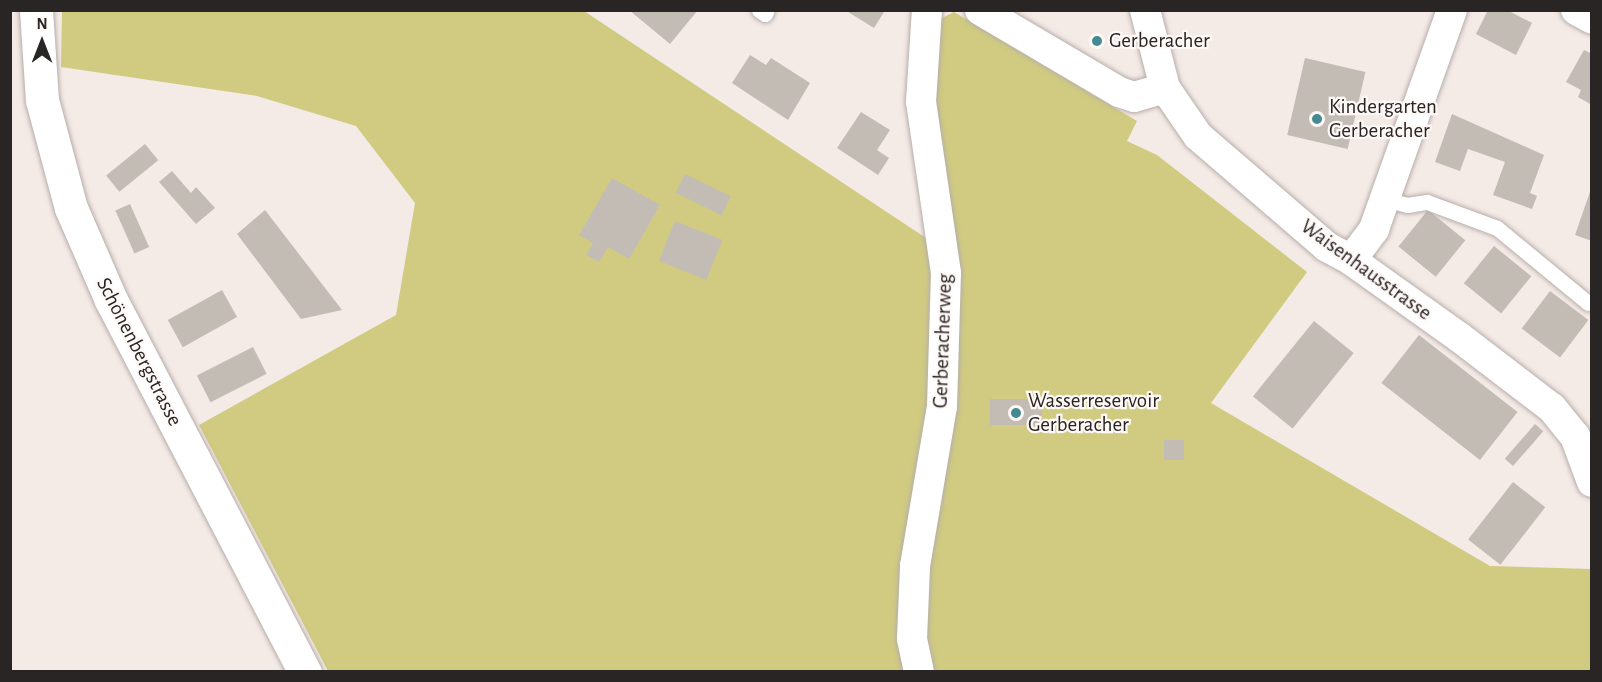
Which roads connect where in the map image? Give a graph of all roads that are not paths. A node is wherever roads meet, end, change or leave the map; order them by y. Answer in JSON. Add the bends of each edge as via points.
{"nodes":[{"id":1,"x":36,"y":10,"type":"edge"},
{"id":2,"x":759,"y":10,"type":"edge"},
{"id":3,"x":767,"y":10,"type":"edge"},
{"id":4,"x":927,"y":10,"type":"edge"},
{"id":5,"x":980,"y":10,"type":"edge"},
{"id":6,"x":1145,"y":10,"type":"edge"},
{"id":7,"x":1452,"y":10,"type":"edge"},
{"id":8,"x":1576,"y":10,"type":"edge"},
{"id":9,"x":1592,"y":19,"type":"edge"},
{"id":10,"x":1165,"y":88,"type":"junction"},
{"id":11,"x":1385,"y":199,"type":"junction"},
{"id":12,"x":1351,"y":260,"type":"junction"},
{"id":13,"x":1588,"y":303,"type":"dead end"},
{"id":14,"x":1592,"y":482,"type":"edge"},
{"id":15,"x":305,"y":672,"type":"edge"},
{"id":16,"x":919,"y":672,"type":"edge"}],
"edges":[{"from":1,"to":15,"type":"street","name":"Schönenbergstrasse","via":[[42,100],[70,208],[111,300]]},
{"from":2,"to":3,"type":"lane","via":[[765,14]]},
{"from":4,"to":16,"type":"street","name":"Gerberacherweg","via":[[921,102],[946,273],[942,407],[915,566],[912,639]]},
{"from":5,"to":10,"type":"street","via":[[1119,92],[1134,97]]},
{"from":6,"to":10,"type":"street","name":"Waisenhausstrasse"},
{"from":7,"to":11,"type":"street"},
{"from":8,"to":9,"type":"street"},
{"from":10,"to":12,"type":"street","name":"Waisenhausstrasse","via":[[1198,136],[1327,248]]},
{"from":11,"to":12,"type":"street","via":[[1374,230]]},
{"from":11,"to":13,"type":"lane","via":[[1407,205],[1427,202],[1497,228]]},
{"from":12,"to":14,"type":"street","name":"Waisenhausstrasse","via":[[1552,408],[1575,436]]}]}
